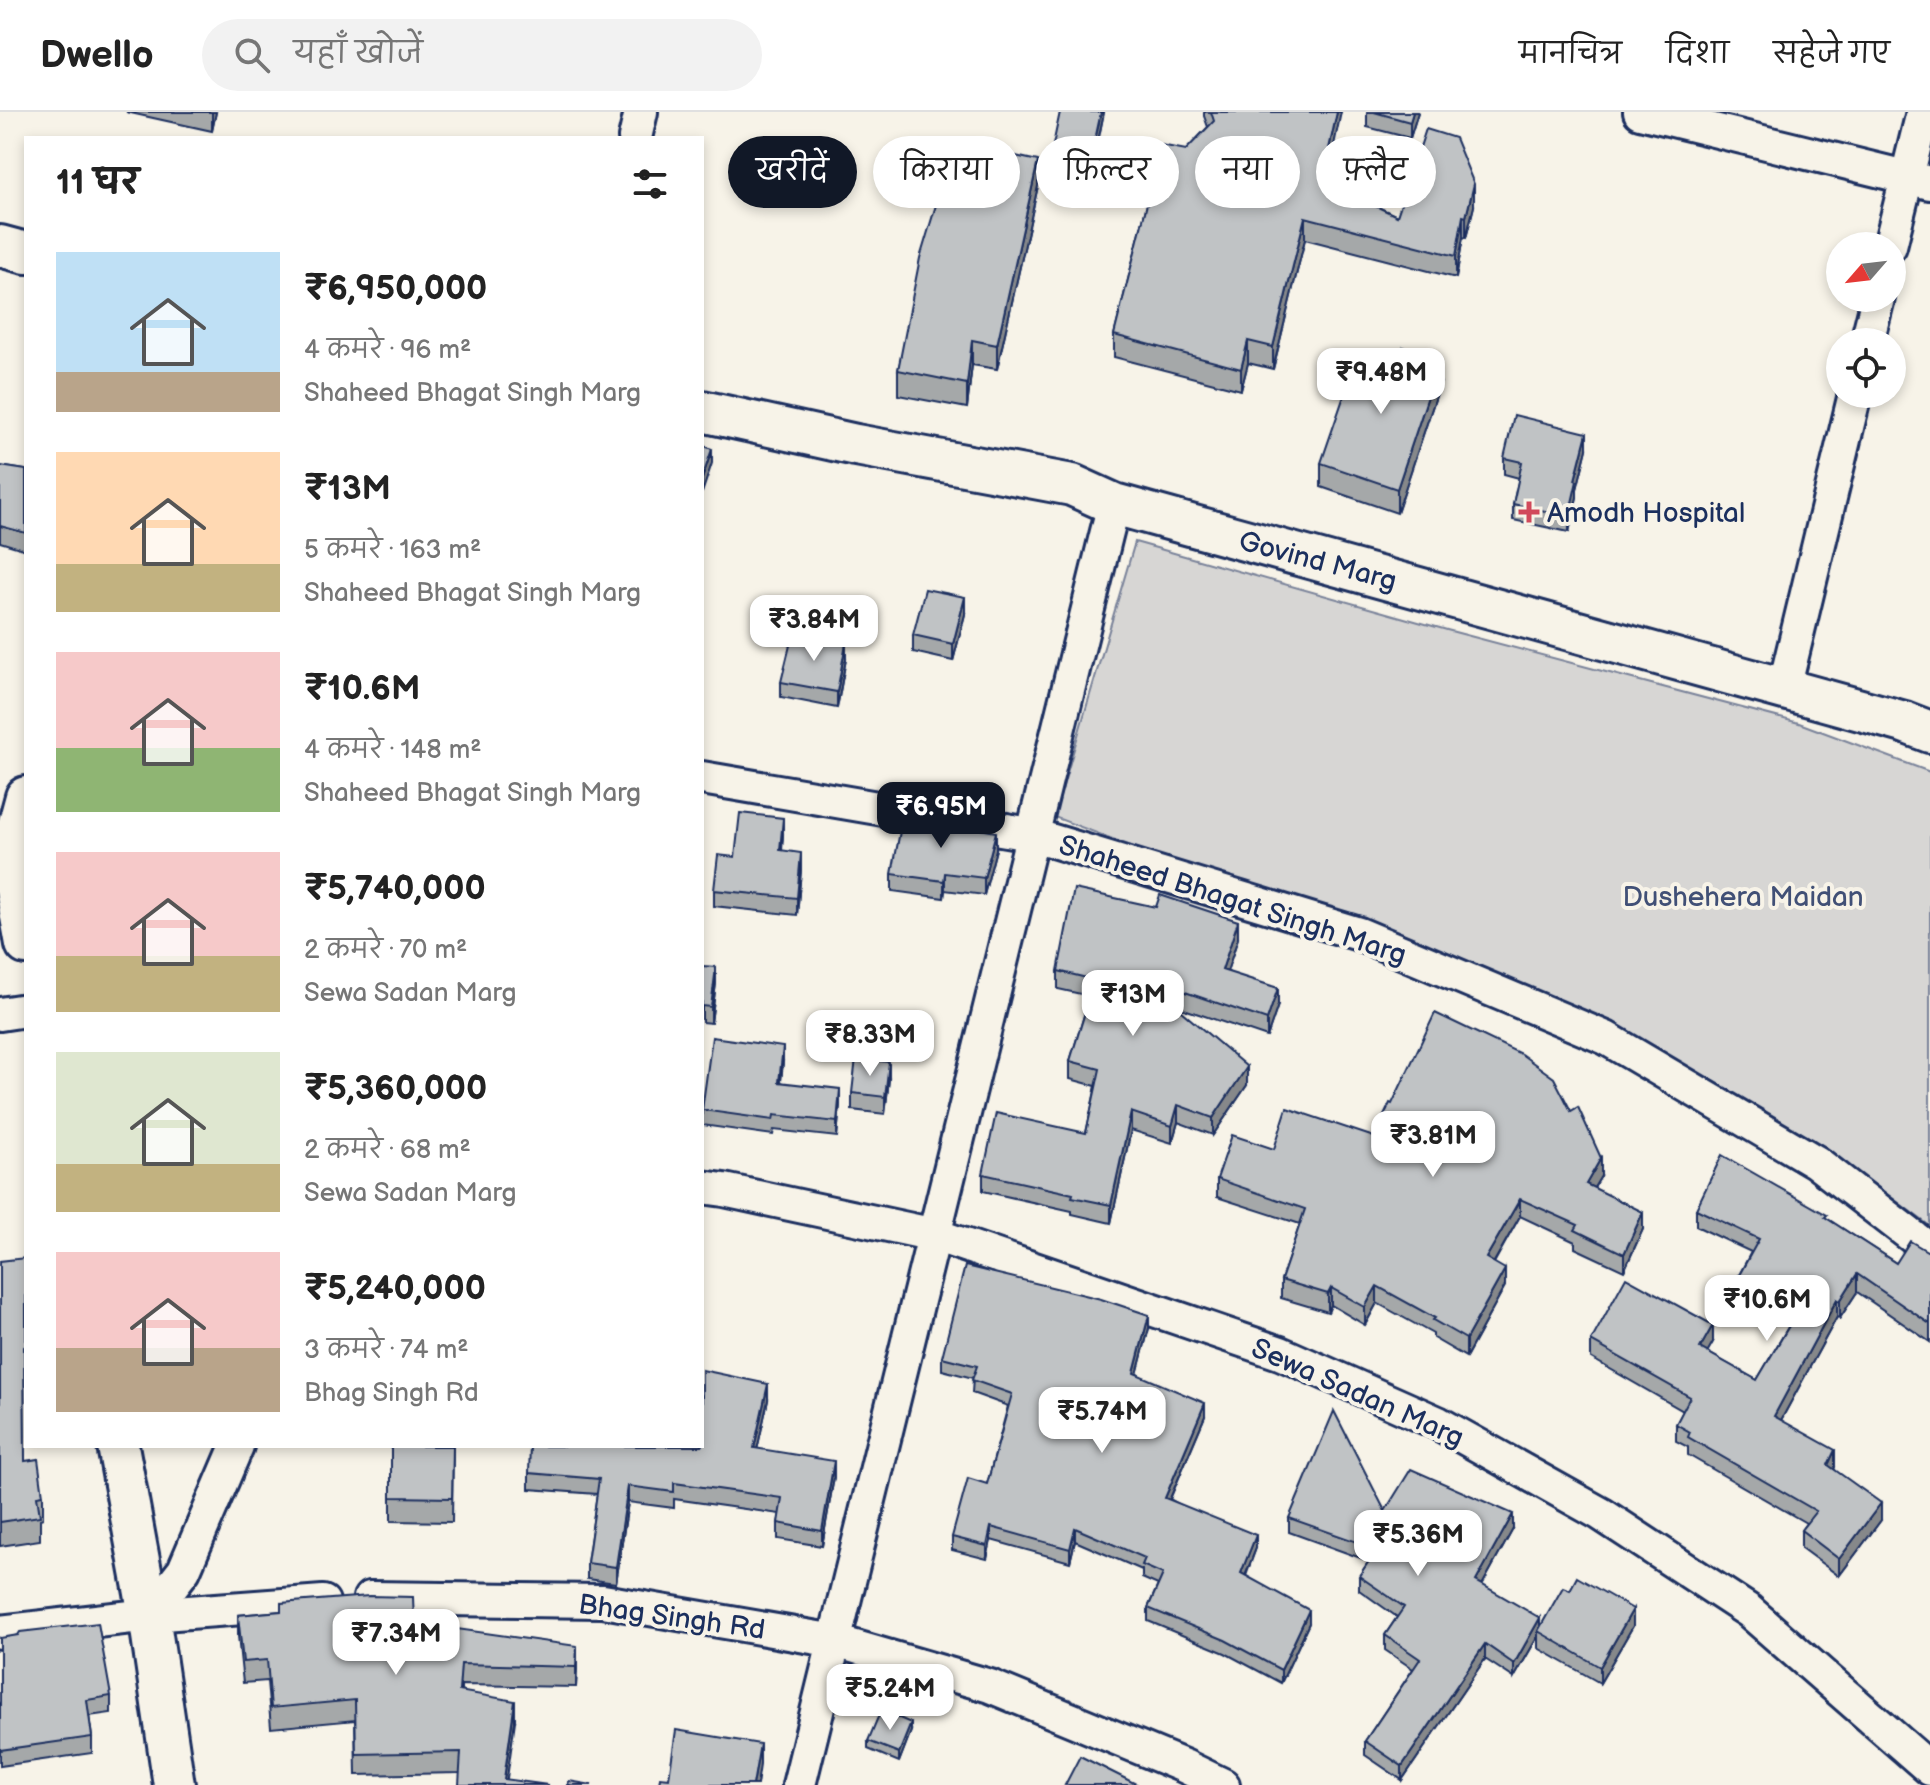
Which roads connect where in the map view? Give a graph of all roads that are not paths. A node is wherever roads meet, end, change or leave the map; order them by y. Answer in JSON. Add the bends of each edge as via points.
{"nodes":[{"id":1,"x":641,"y":112,"type":"edge"},
{"id":2,"x":1640,"y":112,"type":"edge"},
{"id":3,"x":1923,"y":112,"type":"edge"},
{"id":4,"x":635,"y":136,"type":"edge"},
{"id":5,"x":1918,"y":180,"type":"edge"},
{"id":6,"x":1896,"y":232,"type":"edge"},
{"id":7,"x":0,"y":246,"type":"edge"},
{"id":8,"x":24,"y":252,"type":"edge"},
{"id":9,"x":1852,"y":408,"type":"edge"},
{"id":10,"x":704,"y":411,"type":"edge"},
{"id":11,"x":1114,"y":504,"type":"junction"},
{"id":12,"x":1784,"y":689,"type":"junction"},
{"id":13,"x":1930,"y":732,"type":"edge"},
{"id":14,"x":704,"y":778,"type":"edge"},
{"id":15,"x":24,"y":805,"type":"edge"},
{"id":16,"x":1030,"y":834,"type":"junction"},
{"id":17,"x":12,"y":856,"type":"edge"},
{"id":18,"x":24,"y":931,"type":"edge"},
{"id":19,"x":24,"y":1010,"type":"edge"},
{"id":20,"x":0,"y":1014,"type":"edge"},
{"id":21,"x":704,"y":1187,"type":"edge"},
{"id":22,"x":935,"y":1235,"type":"junction"},
{"id":23,"x":1930,"y":1250,"type":"edge"},
{"id":24,"x":118,"y":1448,"type":"edge"},
{"id":25,"x":236,"y":1448,"type":"edge"},
{"id":26,"x":149,"y":1615,"type":"junction"},
{"id":27,"x":0,"y":1632,"type":"edge"},
{"id":28,"x":835,"y":1641,"type":"junction"},
{"id":29,"x":1930,"y":1769,"type":"edge"},
{"id":30,"x":174,"y":1785,"type":"edge"},
{"id":31,"x":799,"y":1785,"type":"edge"},
{"id":32,"x":1223,"y":1785,"type":"edge"}],
"edges":[{"from":1,"to":4,"type":"street"},
{"from":2,"to":5,"type":"street"},
{"from":3,"to":5,"type":"street"},
{"from":5,"to":6,"type":"street"},
{"from":7,"to":8,"type":"street"},
{"from":9,"to":12,"type":"street"},
{"from":10,"to":11,"type":"street","name":"Govind Marg","via":[[1072,485]]},
{"from":11,"to":12,"type":"street","name":"Govind Marg"},
{"from":11,"to":16,"type":"street"},
{"from":12,"to":13,"type":"street","name":"Govind Marg"},
{"from":14,"to":16,"type":"street","name":"Shaheed Bhagat Singh Marg"},
{"from":15,"to":17,"type":"street"},
{"from":16,"to":22,"type":"street"},
{"from":16,"to":23,"type":"street","name":"Shaheed Bhagat Singh Marg","via":[[1359,934],[1606,1038],[1816,1162]]},
{"from":17,"to":18,"type":"street"},
{"from":19,"to":20,"type":"street"},
{"from":21,"to":22,"type":"street","name":"Sewa Sadan Marg"},
{"from":22,"to":28,"type":"street"},
{"from":22,"to":29,"type":"street","name":"Sewa Sadan Marg","via":[[1280,1353],[1438,1423],[1601,1514],[1749,1611]]},
{"from":24,"to":26,"type":"street"},
{"from":25,"to":26,"type":"street","via":[[184,1570]]},
{"from":26,"to":27,"type":"street","name":"Bhag Singh Rd"},
{"from":26,"to":28,"type":"street","name":"Bhag Singh Rd","via":[[368,1598],[603,1601]]},
{"from":26,"to":30,"type":"street"},
{"from":28,"to":31,"type":"street"},
{"from":28,"to":32,"type":"street","name":"Bhag Singh Rd","via":[[990,1686]]}]}
